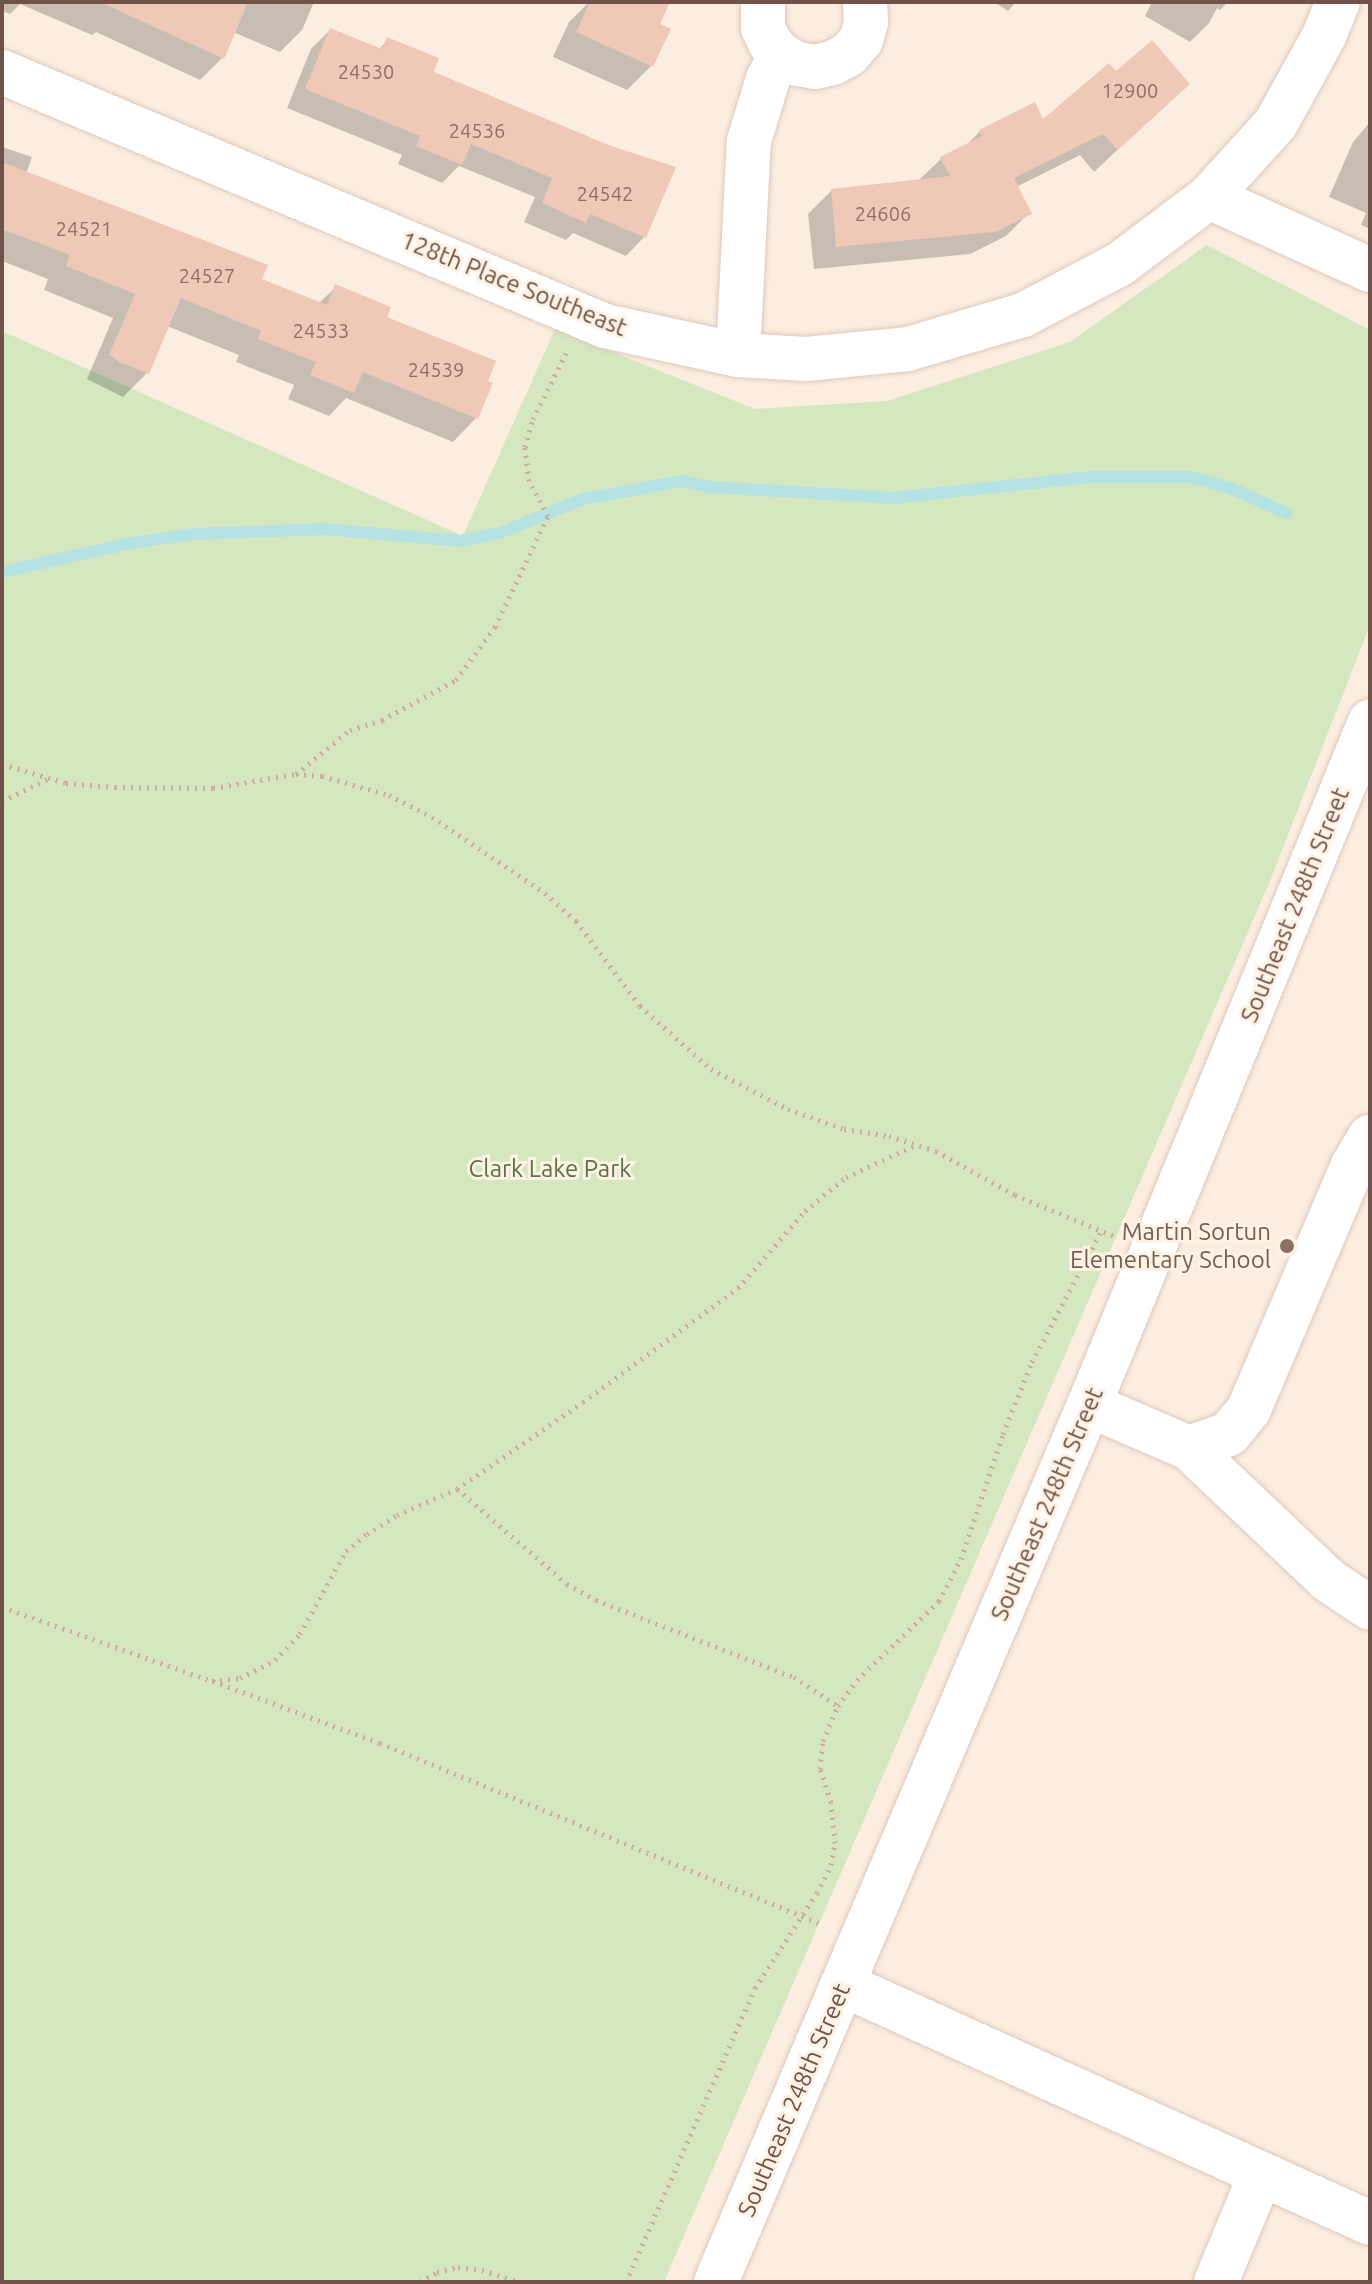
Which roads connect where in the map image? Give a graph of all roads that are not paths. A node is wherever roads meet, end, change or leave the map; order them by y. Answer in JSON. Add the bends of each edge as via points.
{"nodes":[{"id":1,"x":763,"y":2,"type":"edge"},
{"id":2,"x":865,"y":2,"type":"edge"},
{"id":3,"x":1338,"y":2,"type":"edge"},
{"id":4,"x":781,"y":55,"type":"junction"},
{"id":5,"x":2,"y":72,"type":"edge"},
{"id":6,"x":1209,"y":197,"type":"junction"},
{"id":7,"x":1370,"y":270,"type":"edge"},
{"id":8,"x":738,"y":355,"type":"junction"},
{"id":9,"x":1370,"y":722,"type":"edge"},
{"id":10,"x":1370,"y":1137,"type":"edge"},
{"id":11,"x":1089,"y":1405,"type":"junction"},
{"id":12,"x":1189,"y":1448,"type":"junction"},
{"id":13,"x":1370,"y":1608,"type":"edge"},
{"id":14,"x":844,"y":1985,"type":"junction"},
{"id":15,"x":1261,"y":2174,"type":"junction"},
{"id":16,"x":1370,"y":2223,"type":"edge"},
{"id":17,"x":716,"y":2282,"type":"edge"},
{"id":18,"x":1216,"y":2282,"type":"edge"}],
"edges":[{"from":1,"to":4,"type":"street","via":[[763,28]]},
{"from":2,"to":4,"type":"street","via":[[861,40],[849,54],[815,67]]},
{"from":3,"to":6,"type":"street","name":"128th Place Southeast","via":[[1276,123]]},
{"from":4,"to":8,"type":"street","via":[[749,141]]},
{"from":5,"to":8,"type":"street","name":"128th Place Southeast","via":[[605,326]]},
{"from":6,"to":7,"type":"street"},
{"from":6,"to":8,"type":"street","name":"128th Place Southeast","via":[[1120,264],[1023,315],[908,349],[806,359]]},
{"from":9,"to":11,"type":"street","name":"Southeast 248th Street"},
{"from":10,"to":12,"type":"street","via":[[1353,1165],[1249,1409],[1229,1434]]},
{"from":11,"to":12,"type":"street"},
{"from":11,"to":14,"type":"street","name":"Southeast 248th Street"},
{"from":12,"to":13,"type":"street","via":[[1328,1580]]},
{"from":14,"to":15,"type":"street"},
{"from":14,"to":17,"type":"street","name":"Southeast 248th Street"},
{"from":15,"to":16,"type":"street"},
{"from":15,"to":18,"type":"street"}]}
